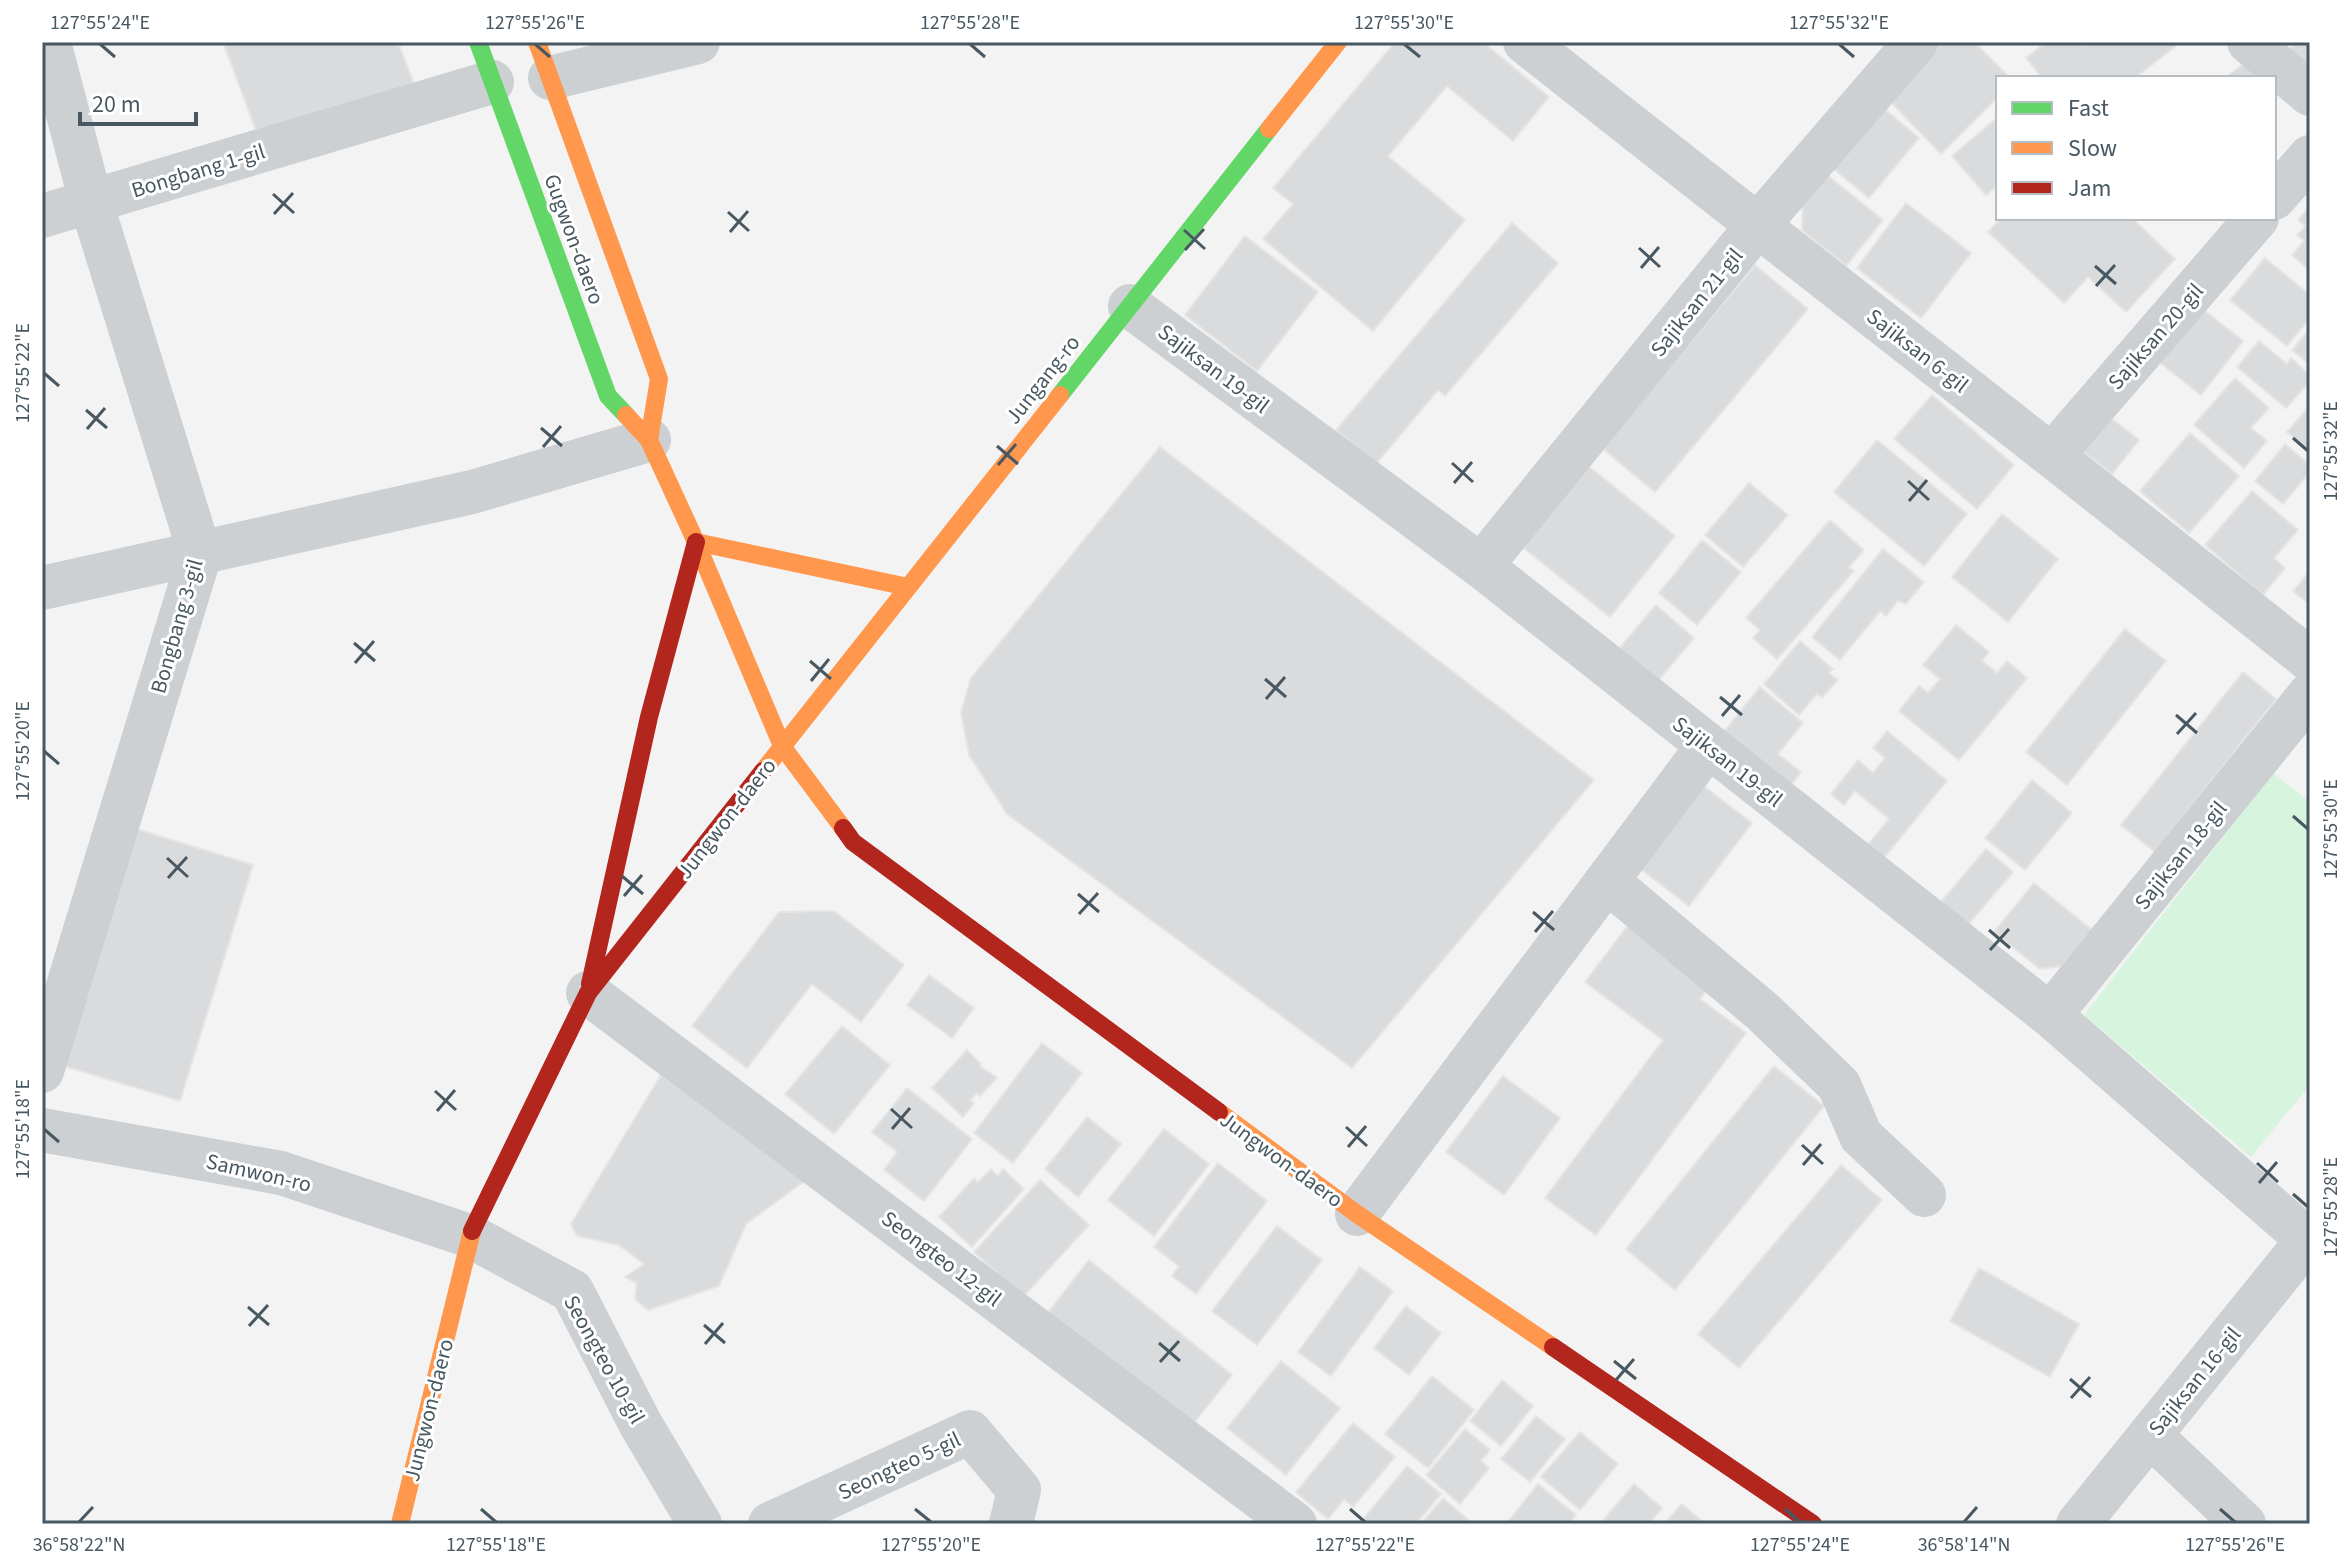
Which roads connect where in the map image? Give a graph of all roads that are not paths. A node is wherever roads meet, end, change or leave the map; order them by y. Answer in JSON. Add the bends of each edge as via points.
{"nodes":[{"id":1,"x":49,"y":42,"type":"edge"},
{"id":2,"x":698,"y":42,"type":"edge"},
{"id":3,"x":1338,"y":42,"type":"edge"},
{"id":4,"x":1525,"y":42,"type":"edge"},
{"id":5,"x":1916,"y":42,"type":"edge"},
{"id":6,"x":2249,"y":42,"type":"edge"},
{"id":7,"x":543,"y":60,"type":"edge"},
{"id":8,"x":485,"y":62,"type":"edge"},
{"id":9,"x":2310,"y":94,"type":"edge"},
{"id":10,"x":2310,"y":157,"type":"edge"},
{"id":11,"x":2276,"y":196,"type":"edge"},
{"id":12,"x":91,"y":202,"type":"junction"},
{"id":13,"x":42,"y":216,"type":"edge"},
{"id":14,"x":2255,"y":220,"type":"edge"},
{"id":15,"x":1757,"y":226,"type":"junction"},
{"id":16,"x":1130,"y":306,"type":"junction"},
{"id":17,"x":649,"y":440,"type":"junction"},
{"id":18,"x":2053,"y":454,"type":"junction"},
{"id":19,"x":696,"y":542,"type":"junction"},
{"id":20,"x":200,"y":554,"type":"junction"},
{"id":21,"x":1481,"y":566,"type":"junction"},
{"id":22,"x":908,"y":587,"type":"junction"},
{"id":23,"x":42,"y":588,"type":"edge"},
{"id":24,"x":2310,"y":660,"type":"edge"},
{"id":25,"x":2310,"y":694,"type":"edge"},
{"id":26,"x":782,"y":746,"type":"junction"},
{"id":27,"x":1708,"y":746,"type":"junction"},
{"id":28,"x":1607,"y":881,"type":"junction"},
{"id":29,"x":588,"y":993,"type":"junction"},
{"id":30,"x":2050,"y":1015,"type":"junction"},
{"id":31,"x":42,"y":1071,"type":"edge"},
{"id":32,"x":42,"y":1130,"type":"edge"},
{"id":33,"x":1924,"y":1195,"type":"dead end"},
{"id":34,"x":1357,"y":1214,"type":"junction"},
{"id":35,"x":470,"y":1236,"type":"junction"},
{"id":36,"x":2309,"y":1238,"type":"edge"},
{"id":37,"x":2150,"y":1435,"type":"junction"},
{"id":38,"x":1271,"y":1516,"type":"edge"},
{"id":39,"x":400,"y":1524,"type":"edge"},
{"id":40,"x":700,"y":1524,"type":"edge"},
{"id":41,"x":770,"y":1524,"type":"edge"},
{"id":42,"x":1011,"y":1524,"type":"edge"},
{"id":43,"x":1813,"y":1524,"type":"edge"},
{"id":44,"x":2078,"y":1524,"type":"edge"},
{"id":45,"x":2244,"y":1524,"type":"edge"}],
"edges":[{"from":1,"to":12,"type":"street","name":"Bongbang 3-gil"},
{"from":2,"to":7,"type":"street"},
{"from":3,"to":16,"type":"street","name":"Jungang-ro"},
{"from":4,"to":15,"type":"street","name":"Sajiksan 6-gil"},
{"from":5,"to":15,"type":"street","name":"Sajiksan 21-gil"},
{"from":6,"to":9,"type":"street"},
{"from":7,"to":17,"type":"street","name":"Gugwon-daero","via":[[659,379]]},
{"from":8,"to":12,"type":"street","name":"Bongbang 1-gil"},
{"from":8,"to":17,"type":"street","name":"Gugwon-daero","via":[[608,396]]},
{"from":10,"to":11,"type":"street"},
{"from":12,"to":13,"type":"street","name":"Bongbang 1-gil"},
{"from":12,"to":20,"type":"street","name":"Bongbang 3-gil"},
{"from":14,"to":18,"type":"street","name":"Sajiksan 20-gil"},
{"from":15,"to":18,"type":"street","name":"Sajiksan 6-gil"},
{"from":15,"to":21,"type":"street","name":"Sajiksan 21-gil"},
{"from":16,"to":21,"type":"street","name":"Sajiksan 19-gil"},
{"from":16,"to":22,"type":"street","name":"Jungang-ro"},
{"from":17,"to":19,"type":"street","name":"Gugwon-daero"},
{"from":17,"to":20,"type":"street","via":[[472,492]]},
{"from":18,"to":24,"type":"street","name":"Sajiksan 6-gil"},
{"from":19,"to":22,"type":"street"},
{"from":19,"to":26,"type":"street","name":"Gugwon-daero"},
{"from":19,"to":29,"type":"street","via":[[649,717]]},
{"from":20,"to":23,"type":"street"},
{"from":20,"to":31,"type":"street","name":"Bongbang 3-gil"},
{"from":21,"to":27,"type":"street","name":"Sajiksan 19-gil"},
{"from":22,"to":26,"type":"street","name":"Jungang-ro"},
{"from":25,"to":30,"type":"street","name":"Sajiksan 18-gil"},
{"from":26,"to":29,"type":"street","name":"Jungwon-daero"},
{"from":26,"to":34,"type":"street","name":"Jungwon-daero","via":[[853,842]]},
{"from":27,"to":28,"type":"street","name":"Jungwon-daero"},
{"from":27,"to":30,"type":"street","name":"Sajiksan 19-gil"},
{"from":28,"to":33,"type":"street","via":[[1762,1011],[1839,1085],[1861,1136]]},
{"from":28,"to":34,"type":"street","name":"Jungwon-daero"},
{"from":29,"to":35,"type":"street","name":"Jungwon-daero"},
{"from":29,"to":38,"type":"street","name":"Seongteo 12-gil"},
{"from":30,"to":36,"type":"street","name":"Sajiksan 19-gil"},
{"from":32,"to":35,"type":"street","name":"Samwon-ro","via":[[281,1173]]},
{"from":34,"to":43,"type":"street","name":"Jungwon-daero"},
{"from":35,"to":39,"type":"street","name":"Jungwon-daero"},
{"from":35,"to":40,"type":"street","name":"Seongteo 10-gil","via":[[572,1291],[641,1425]]},
{"from":36,"to":37,"type":"street","name":"Sajiksan 16-gil"},
{"from":37,"to":44,"type":"street","name":"Sajiksan 16-gil"},
{"from":37,"to":45,"type":"street"},
{"from":41,"to":42,"type":"street","name":"Seongteo 5-gil","via":[[970,1432],[1019,1490]]}]}
